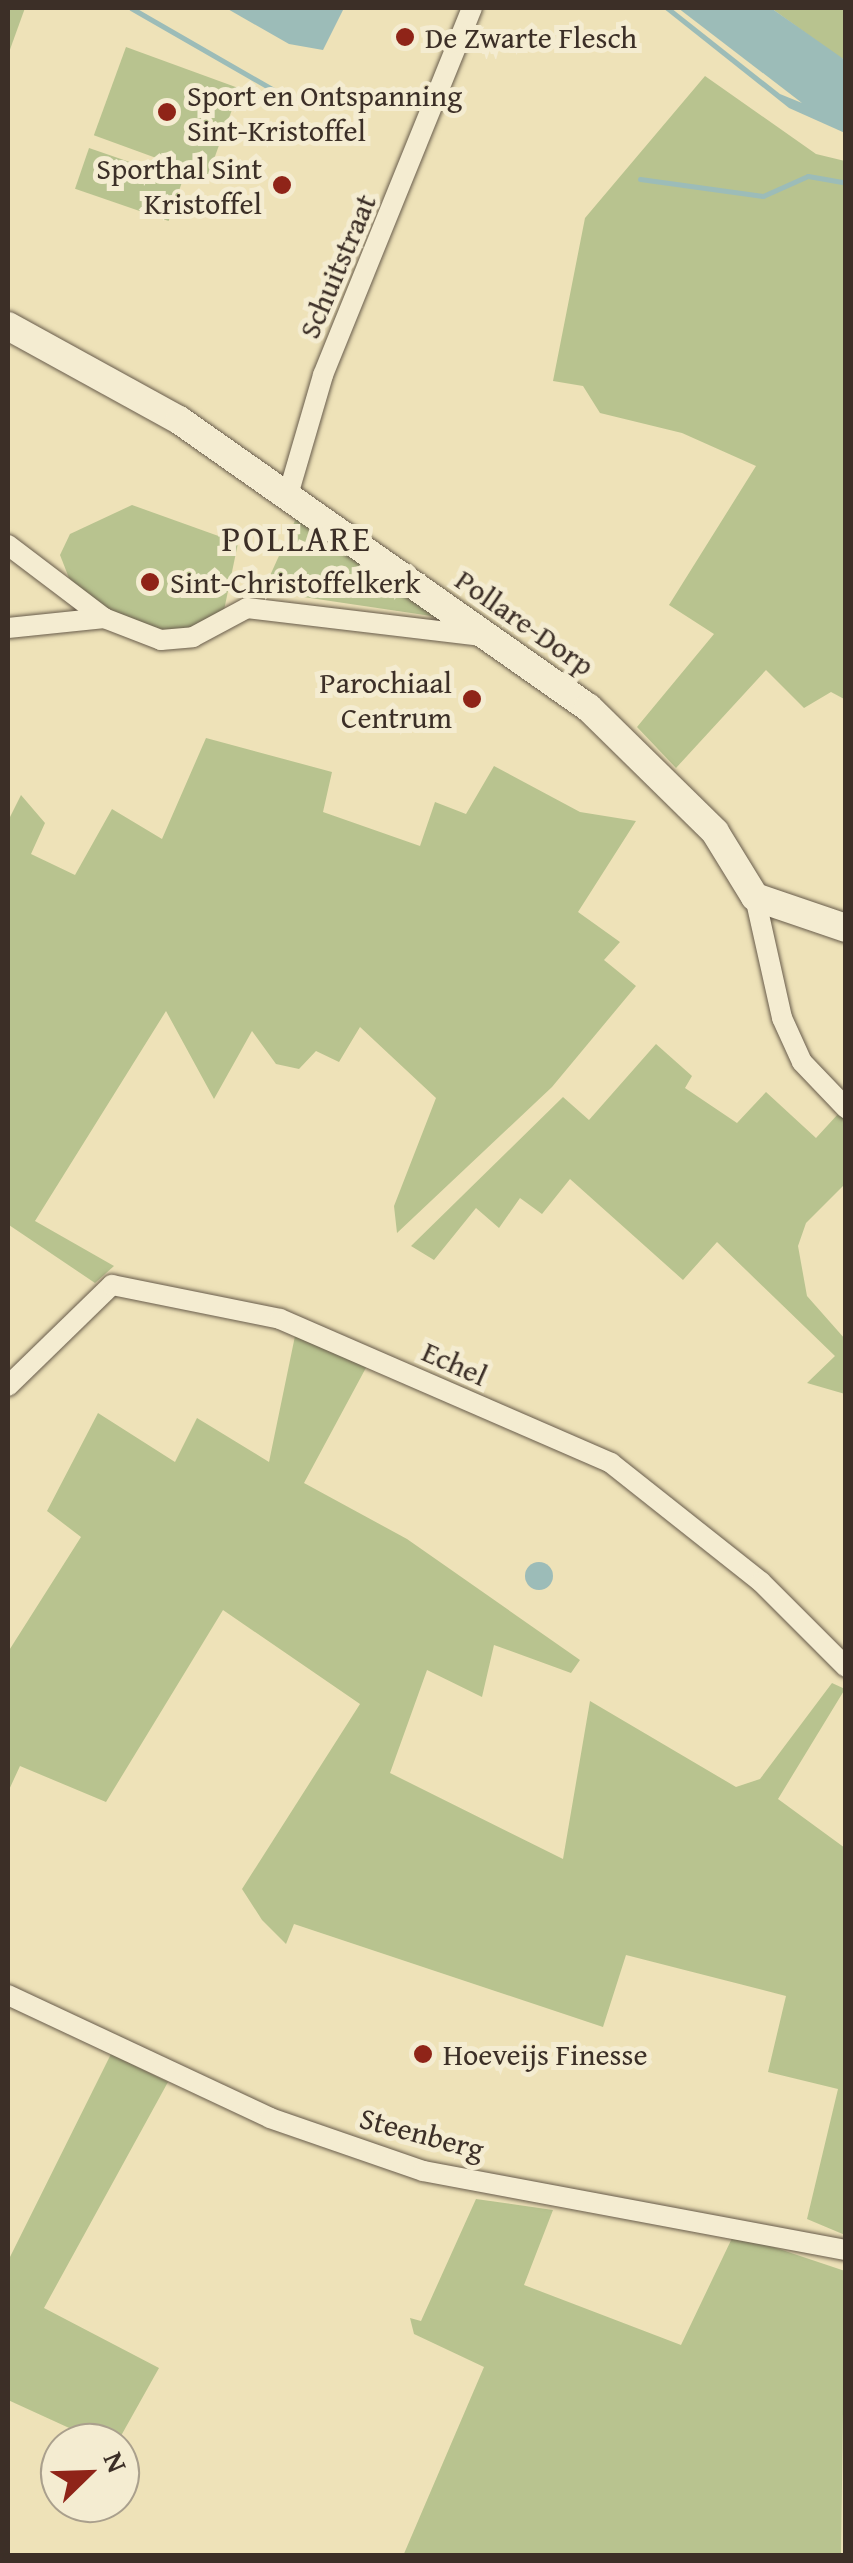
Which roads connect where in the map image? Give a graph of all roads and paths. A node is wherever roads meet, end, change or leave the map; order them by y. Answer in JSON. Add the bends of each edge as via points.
{"nodes":[{"id":1,"x":472,"y":8,"type":"edge"},
{"id":2,"x":8,"y":326,"type":"edge"},
{"id":3,"x":288,"y":495,"type":"junction"},
{"id":4,"x":8,"y":545,"type":"edge"},
{"id":5,"x":104,"y":618,"type":"junction"},
{"id":6,"x":8,"y":628,"type":"edge"},
{"id":7,"x":490,"y":636,"type":"junction"},
{"id":8,"x":755,"y":897,"type":"junction"},
{"id":9,"x":846,"y":928,"type":"edge"},
{"id":10,"x":846,"y":1108,"type":"edge"},
{"id":11,"x":8,"y":1386,"type":"edge"},
{"id":12,"x":846,"y":1667,"type":"edge"},
{"id":13,"x":8,"y":1995,"type":"edge"},
{"id":14,"x":846,"y":2250,"type":"edge"}],
"edges":[{"from":1,"to":3,"type":"street","name":"Schuitstraat","via":[[323,374]]},
{"from":2,"to":3,"type":"street","name":"Pollare-Dorp","via":[[127,388]]},
{"from":3,"to":7,"type":"street","name":"Pollare-Dorp"},
{"from":4,"to":5,"type":"street"},
{"from":5,"to":6,"type":"street"},
{"from":5,"to":7,"type":"street","via":[[161,640],[193,636],[246,608]]},
{"from":7,"to":8,"type":"street","name":"Pollare-Dorp","via":[[649,762],[715,832]]},
{"from":8,"to":9,"type":"street"},
{"from":8,"to":10,"type":"street","via":[[782,1018],[802,1062]]},
{"from":11,"to":12,"type":"street","name":"Echel","via":[[112,1285],[280,1319],[610,1463],[761,1582]]},
{"from":13,"to":14,"type":"street","name":"Steenberg","via":[[270,2118],[423,2171]]}]}
